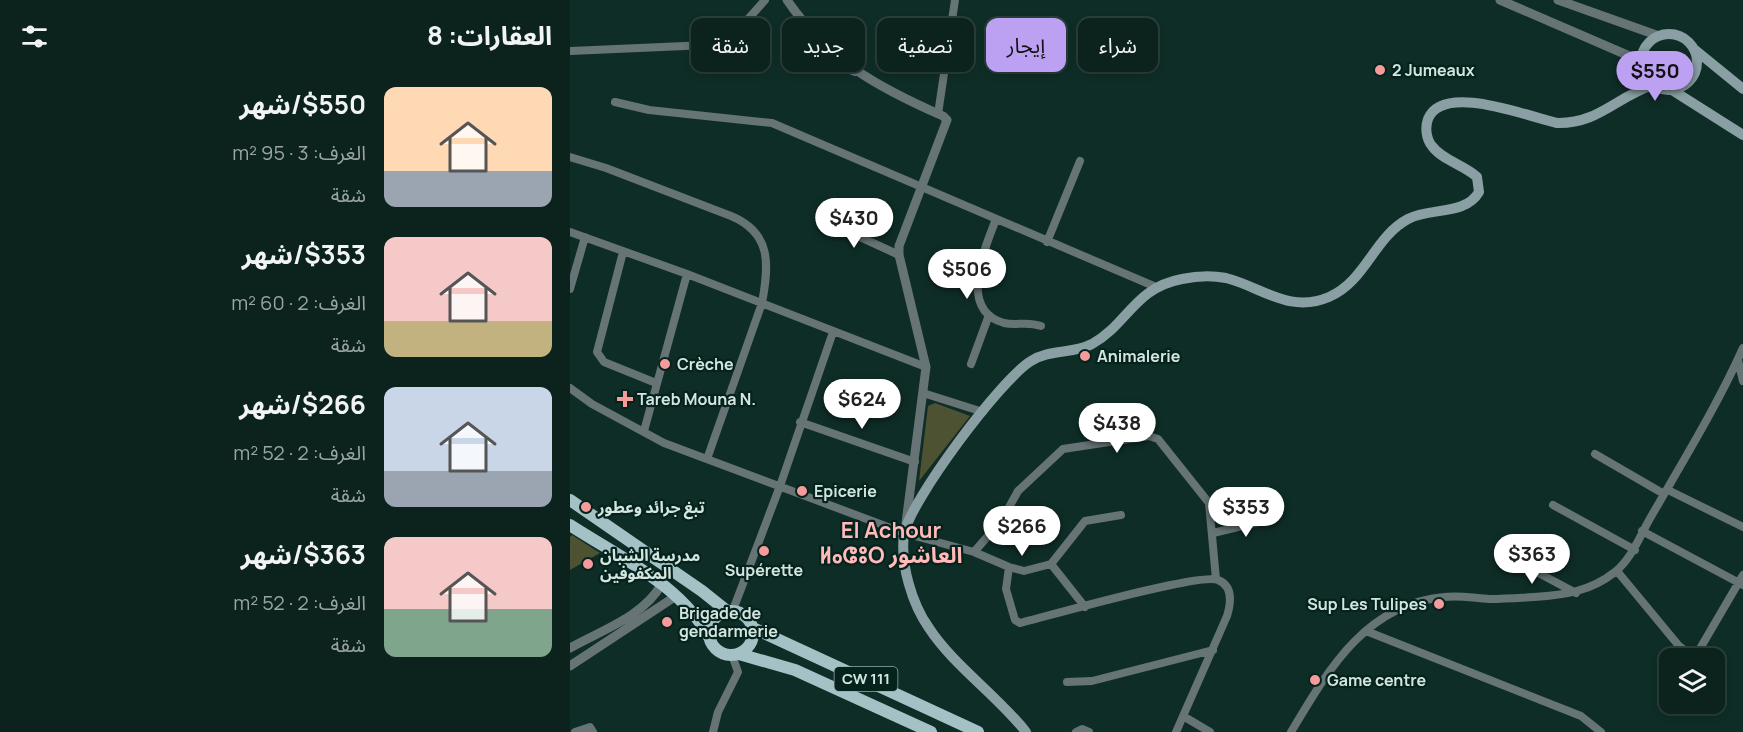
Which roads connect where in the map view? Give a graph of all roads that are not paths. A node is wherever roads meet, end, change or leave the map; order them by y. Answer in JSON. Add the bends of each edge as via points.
{"nodes":[{"id":1,"x":765,"y":0,"type":"edge"},
{"id":2,"x":787,"y":0,"type":"edge"},
{"id":3,"x":955,"y":0,"type":"edge"},
{"id":4,"x":1500,"y":0,"type":"edge"},
{"id":5,"x":1558,"y":0,"type":"edge"},
{"id":6,"x":802,"y":18,"type":"edge"},
{"id":7,"x":1659,"y":36,"type":"junction"},
{"id":8,"x":1692,"y":47,"type":"junction"},
{"id":9,"x":570,"y":51,"type":"edge"},
{"id":10,"x":1642,"y":66,"type":"junction"},
{"id":11,"x":855,"y":72,"type":"edge"},
{"id":12,"x":1653,"y":86,"type":"junction"},
{"id":13,"x":1743,"y":89,"type":"edge"},
{"id":14,"x":1672,"y":90,"type":"junction"},
{"id":15,"x":1623,"y":97,"type":"junction"},
{"id":16,"x":615,"y":102,"type":"dead end"},
{"id":17,"x":938,"y":114,"type":"junction"},
{"id":18,"x":1743,"y":135,"type":"edge"},
{"id":19,"x":570,"y":157,"type":"edge"},
{"id":20,"x":1080,"y":161,"type":"dead end"},
{"id":21,"x":921,"y":187,"type":"junction"},
{"id":22,"x":821,"y":219,"type":"dead end"},
{"id":23,"x":996,"y":219,"type":"junction"},
{"id":24,"x":570,"y":232,"type":"edge"},
{"id":25,"x":585,"y":237,"type":"junction"},
{"id":26,"x":1047,"y":242,"type":"junction"},
{"id":27,"x":623,"y":252,"type":"junction"},
{"id":28,"x":899,"y":255,"type":"junction"},
{"id":29,"x":687,"y":274,"type":"junction"},
{"id":30,"x":1156,"y":287,"type":"junction"},
{"id":31,"x":570,"y":289,"type":"edge"},
{"id":32,"x":762,"y":303,"type":"junction"},
{"id":33,"x":989,"y":315,"type":"junction"},
{"id":34,"x":1041,"y":326,"type":"dead end"},
{"id":35,"x":833,"y":332,"type":"junction"},
{"id":36,"x":1743,"y":348,"type":"edge"},
{"id":37,"x":1738,"y":360,"type":"junction"},
{"id":38,"x":971,"y":364,"type":"dead end"},
{"id":39,"x":926,"y":367,"type":"junction"},
{"id":40,"x":1743,"y":381,"type":"edge"},
{"id":41,"x":656,"y":383,"type":"junction"},
{"id":42,"x":570,"y":388,"type":"edge"},
{"id":43,"x":923,"y":393,"type":"junction"},
{"id":44,"x":983,"y":412,"type":"junction"},
{"id":45,"x":800,"y":422,"type":"junction"},
{"id":46,"x":644,"y":431,"type":"junction"},
{"id":47,"x":1595,"y":454,"type":"dead end"},
{"id":48,"x":707,"y":459,"type":"junction"},
{"id":49,"x":915,"y":462,"type":"junction"},
{"id":50,"x":780,"y":486,"type":"junction"},
{"id":51,"x":1666,"y":492,"type":"junction"},
{"id":52,"x":570,"y":500,"type":"edge"},
{"id":53,"x":1553,"y":505,"type":"dead end"},
{"id":54,"x":1121,"y":515,"type":"dead end"},
{"id":55,"x":1272,"y":519,"type":"dead end"},
{"id":56,"x":570,"y":525,"type":"edge"},
{"id":57,"x":1743,"y":527,"type":"edge"},
{"id":58,"x":1642,"y":531,"type":"junction"},
{"id":59,"x":904,"y":533,"type":"junction"},
{"id":60,"x":1213,"y":533,"type":"junction"},
{"id":61,"x":1635,"y":550,"type":"junction"},
{"id":62,"x":974,"y":552,"type":"junction"},
{"id":63,"x":1501,"y":553,"type":"dead end"},
{"id":64,"x":1051,"y":564,"type":"junction"},
{"id":65,"x":1010,"y":567,"type":"junction"},
{"id":66,"x":1617,"y":571,"type":"junction"},
{"id":67,"x":1216,"y":579,"type":"junction"},
{"id":68,"x":1741,"y":581,"type":"edge"},
{"id":69,"x":661,"y":585,"type":"junction"},
{"id":70,"x":1576,"y":593,"type":"junction"},
{"id":71,"x":676,"y":596,"type":"junction"},
{"id":72,"x":1085,"y":608,"type":"junction"},
{"id":73,"x":730,"y":611,"type":"junction"},
{"id":74,"x":753,"y":628,"type":"junction"},
{"id":75,"x":1366,"y":631,"type":"junction"},
{"id":76,"x":711,"y":641,"type":"junction"},
{"id":77,"x":570,"y":648,"type":"edge"},
{"id":78,"x":1213,"y":650,"type":"junction"},
{"id":79,"x":735,"y":654,"type":"junction"},
{"id":80,"x":570,"y":666,"type":"edge"},
{"id":81,"x":1067,"y":682,"type":"dead end"},
{"id":82,"x":1183,"y":716,"type":"junction"},
{"id":83,"x":575,"y":732,"type":"edge"},
{"id":84,"x":593,"y":732,"type":"edge"},
{"id":85,"x":713,"y":732,"type":"edge"},
{"id":86,"x":931,"y":732,"type":"edge"},
{"id":87,"x":978,"y":732,"type":"edge"},
{"id":88,"x":1026,"y":732,"type":"edge"},
{"id":89,"x":1076,"y":732,"type":"edge"},
{"id":90,"x":1089,"y":732,"type":"edge"},
{"id":91,"x":1176,"y":732,"type":"edge"},
{"id":92,"x":1209,"y":732,"type":"edge"},
{"id":93,"x":1291,"y":732,"type":"edge"},
{"id":94,"x":1601,"y":732,"type":"edge"}],
"edges":[{"from":1,"to":9,"type":"street","via":[[731,44]]},
{"from":2,"to":6,"type":"street"},
{"from":3,"to":17,"type":"street"},
{"from":4,"to":10,"type":"street"},
{"from":5,"to":7,"type":"street"},
{"from":7,"to":8,"type":"main road","via":[[1678,36]]},
{"from":7,"to":10,"type":"main road","via":[[1645,48]]},
{"from":8,"to":13,"type":"main road"},
{"from":8,"to":14,"type":"main road","via":[[1696,65],[1692,77],[1684,86]]},
{"from":10,"to":12,"type":"main road"},
{"from":10,"to":15,"type":"main road"},
{"from":11,"to":17,"type":"street"},
{"from":12,"to":14,"type":"main road"},
{"from":12,"to":15,"type":"main road"},
{"from":14,"to":18,"type":"main road"},
{"from":15,"to":30,"type":"main road","via":[[1585,121],[1574,123],[1557,123],[1463,101],[1444,103],[1430,116],[1428,139],[1436,150],[1478,177],[1480,187],[1475,198],[1462,206],[1419,214],[1397,226],[1355,280],[1328,298],[1293,303],[1277,300],[1226,278],[1211,276]]},
{"from":16,"to":21,"type":"street","via":[[649,110],[772,123]]},
{"from":17,"to":21,"type":"street","via":[[946,118],[948,125]]},
{"from":19,"to":32,"type":"street","via":[[748,223],[766,255]]},
{"from":20,"to":26,"type":"street"},
{"from":21,"to":23,"type":"street"},
{"from":21,"to":28,"type":"street"},
{"from":22,"to":28,"type":"street"},
{"from":23,"to":26,"type":"street"},
{"from":23,"to":33,"type":"street","via":[[977,280]]},
{"from":24,"to":25,"type":"street"},
{"from":25,"to":27,"type":"street"},
{"from":25,"to":31,"type":"street"},
{"from":26,"to":30,"type":"street"},
{"from":27,"to":29,"type":"street"},
{"from":27,"to":41,"type":"street","via":[[597,352],[604,362]]},
{"from":28,"to":39,"type":"street"},
{"from":29,"to":32,"type":"street"},
{"from":29,"to":41,"type":"street"},
{"from":30,"to":44,"type":"main road","via":[[1092,344],[1044,354],[1029,362]]},
{"from":32,"to":35,"type":"street"},
{"from":32,"to":48,"type":"street"},
{"from":33,"to":34,"type":"street","via":[[1004,323],[1029,322]]},
{"from":33,"to":38,"type":"street"},
{"from":35,"to":39,"type":"street"},
{"from":35,"to":45,"type":"street"},
{"from":36,"to":37,"type":"street"},
{"from":37,"to":40,"type":"street"},
{"from":37,"to":51,"type":"street"},
{"from":39,"to":43,"type":"street"},
{"from":41,"to":46,"type":"street"},
{"from":42,"to":46,"type":"street"},
{"from":43,"to":44,"type":"street"},
{"from":43,"to":49,"type":"street"},
{"from":44,"to":59,"type":"main road","via":[[933,479]]},
{"from":45,"to":49,"type":"street"},
{"from":45,"to":50,"type":"street"},
{"from":46,"to":48,"type":"street"},
{"from":47,"to":51,"type":"street"},
{"from":48,"to":50,"type":"street"},
{"from":49,"to":59,"type":"street"},
{"from":50,"to":59,"type":"street"},
{"from":50,"to":73,"type":"street"},
{"from":51,"to":57,"type":"street"},
{"from":51,"to":58,"type":"street"},
{"from":52,"to":73,"type":"main road"},
{"from":53,"to":61,"type":"street"},
{"from":54,"to":64,"type":"street","via":[[1085,521]]},
{"from":55,"to":60,"type":"street"},
{"from":56,"to":69,"type":"main road"},
{"from":58,"to":61,"type":"street"},
{"from":58,"to":68,"type":"street"},
{"from":59,"to":62,"type":"street"},
{"from":59,"to":88,"type":"main road","via":[[909,582],[929,629],[1006,706]]},
{"from":60,"to":62,"type":"street","via":[[1209,503],[1158,439],[1149,436],[1063,449],[1018,491],[1002,520]]},
{"from":60,"to":67,"type":"street"},
{"from":61,"to":66,"type":"street"},
{"from":62,"to":65,"type":"street"},
{"from":63,"to":70,"type":"street"},
{"from":64,"to":65,"type":"street","via":[[1024,571]]},
{"from":64,"to":72,"type":"street"},
{"from":65,"to":72,"type":"street","via":[[1006,589],[1017,622]]},
{"from":66,"to":68,"type":"street","via":[[1691,656],[1698,652]]},
{"from":66,"to":70,"type":"street"},
{"from":67,"to":72,"type":"street","via":[[1130,594]]},
{"from":67,"to":78,"type":"street","via":[[1228,590],[1231,602]]},
{"from":69,"to":71,"type":"main road"},
{"from":69,"to":77,"type":"street","via":[[654,598],[641,608]]},
{"from":70,"to":75,"type":"street","via":[[1422,600],[1392,612]]},
{"from":71,"to":76,"type":"main road","via":[[702,623]]},
{"from":71,"to":80,"type":"street"},
{"from":73,"to":74,"type":"main road","via":[[743,614]]},
{"from":73,"to":76,"type":"main road","via":[[711,623]]},
{"from":74,"to":79,"type":"main road","via":[[750,644]]},
{"from":74,"to":87,"type":"main road","number":"CW 111"},
{"from":75,"to":93,"type":"street","via":[[1329,668]]},
{"from":75,"to":94,"type":"street","via":[[1581,716]]},
{"from":76,"to":79,"type":"main road","via":[[715,648]]},
{"from":78,"to":81,"type":"street","via":[[1092,681]]},
{"from":78,"to":82,"type":"street"},
{"from":79,"to":85,"type":"street","via":[[738,672],[718,712]]},
{"from":79,"to":86,"type":"main road","via":[[795,670]]},
{"from":82,"to":91,"type":"street"},
{"from":82,"to":92,"type":"street"},
{"from":83,"to":84,"type":"street","via":[[590,727]]},
{"from":89,"to":90,"type":"street"}]}
